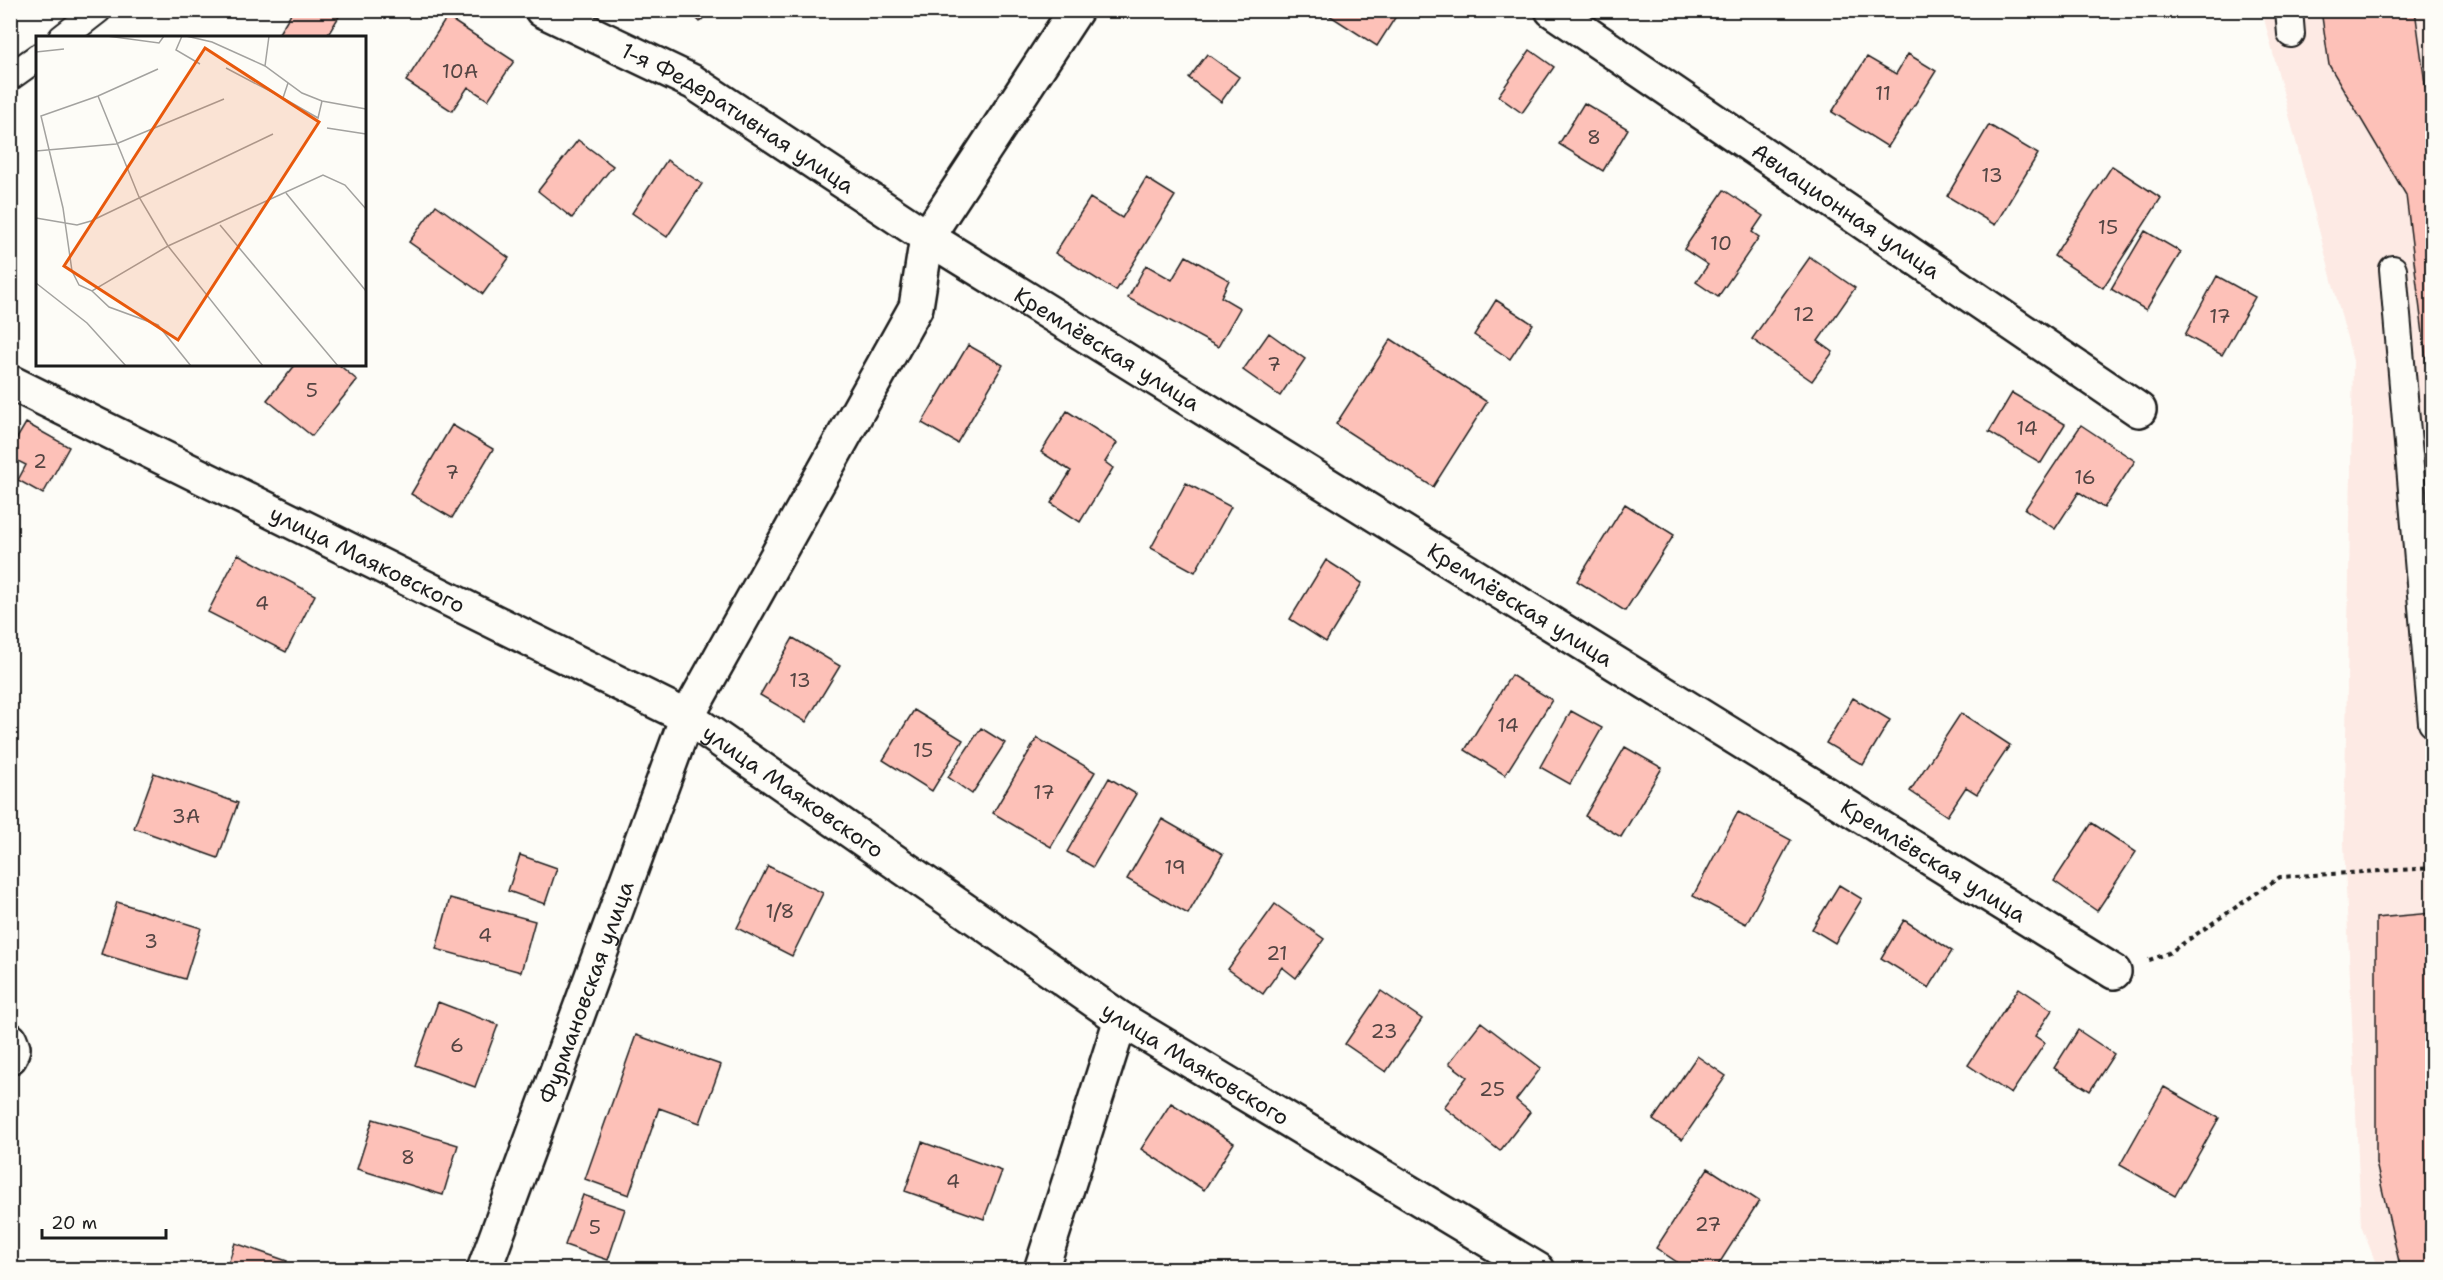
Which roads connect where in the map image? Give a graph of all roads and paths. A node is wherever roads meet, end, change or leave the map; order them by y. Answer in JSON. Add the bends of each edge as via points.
{"nodes":[{"id":1,"x":98,"y":10,"type":"edge"},
{"id":2,"x":542,"y":10,"type":"edge"},
{"id":3,"x":1076,"y":10,"type":"edge"},
{"id":4,"x":1552,"y":10,"type":"edge"},
{"id":5,"x":65,"y":36,"type":"edge"},
{"id":6,"x":36,"y":58,"type":"edge"},
{"id":7,"x":10,"y":77,"type":"edge"},
{"id":8,"x":927,"y":237,"type":"junction"},
{"id":9,"x":2393,"y":269,"type":"dead end"},
{"id":10,"x":10,"y":382,"type":"edge"},
{"id":11,"x":2139,"y":410,"type":"dead end"},
{"id":12,"x":687,"y":717,"type":"junction"},
{"id":13,"x":2433,"y":723,"type":"edge"},
{"id":14,"x":2433,"y":868,"type":"edge"},
{"id":15,"x":2114,"y":972,"type":"joint"},
{"id":16,"x":1121,"y":1019,"type":"junction"},
{"id":17,"x":10,"y":1040,"type":"edge"},
{"id":18,"x":10,"y":1057,"type":"edge"},
{"id":19,"x":484,"y":1269,"type":"edge"},
{"id":20,"x":1041,"y":1269,"type":"edge"},
{"id":21,"x":1538,"y":1269,"type":"edge"}],
"edges":[{"from":1,"to":5,"type":"lane"},
{"from":2,"to":8,"type":"street","name":"1-я Федеративная улица","via":[[693,82]]},
{"from":3,"to":8,"type":"street"},
{"from":4,"to":11,"type":"street","name":"Авиационная улица"},
{"from":6,"to":7,"type":"lane"},
{"from":8,"to":12,"type":"street","name":"Фурмановская улица","via":[[916,306]]},
{"from":8,"to":15,"type":"street","name":"Кремлёвская улица"},
{"from":9,"to":13,"type":"lane"},
{"from":10,"to":12,"type":"street","name":"улица Маяковского"},
{"from":12,"to":16,"type":"street","name":"улица Маяковского"},
{"from":12,"to":19,"type":"street","name":"Фурмановская улица"},
{"from":14,"to":15,"type":"path","via":[[2280,877],[2169,953]]},
{"from":16,"to":20,"type":"street"},
{"from":16,"to":21,"type":"street","name":"улица Маяковского"},
{"from":17,"to":18,"type":"street"}]}
